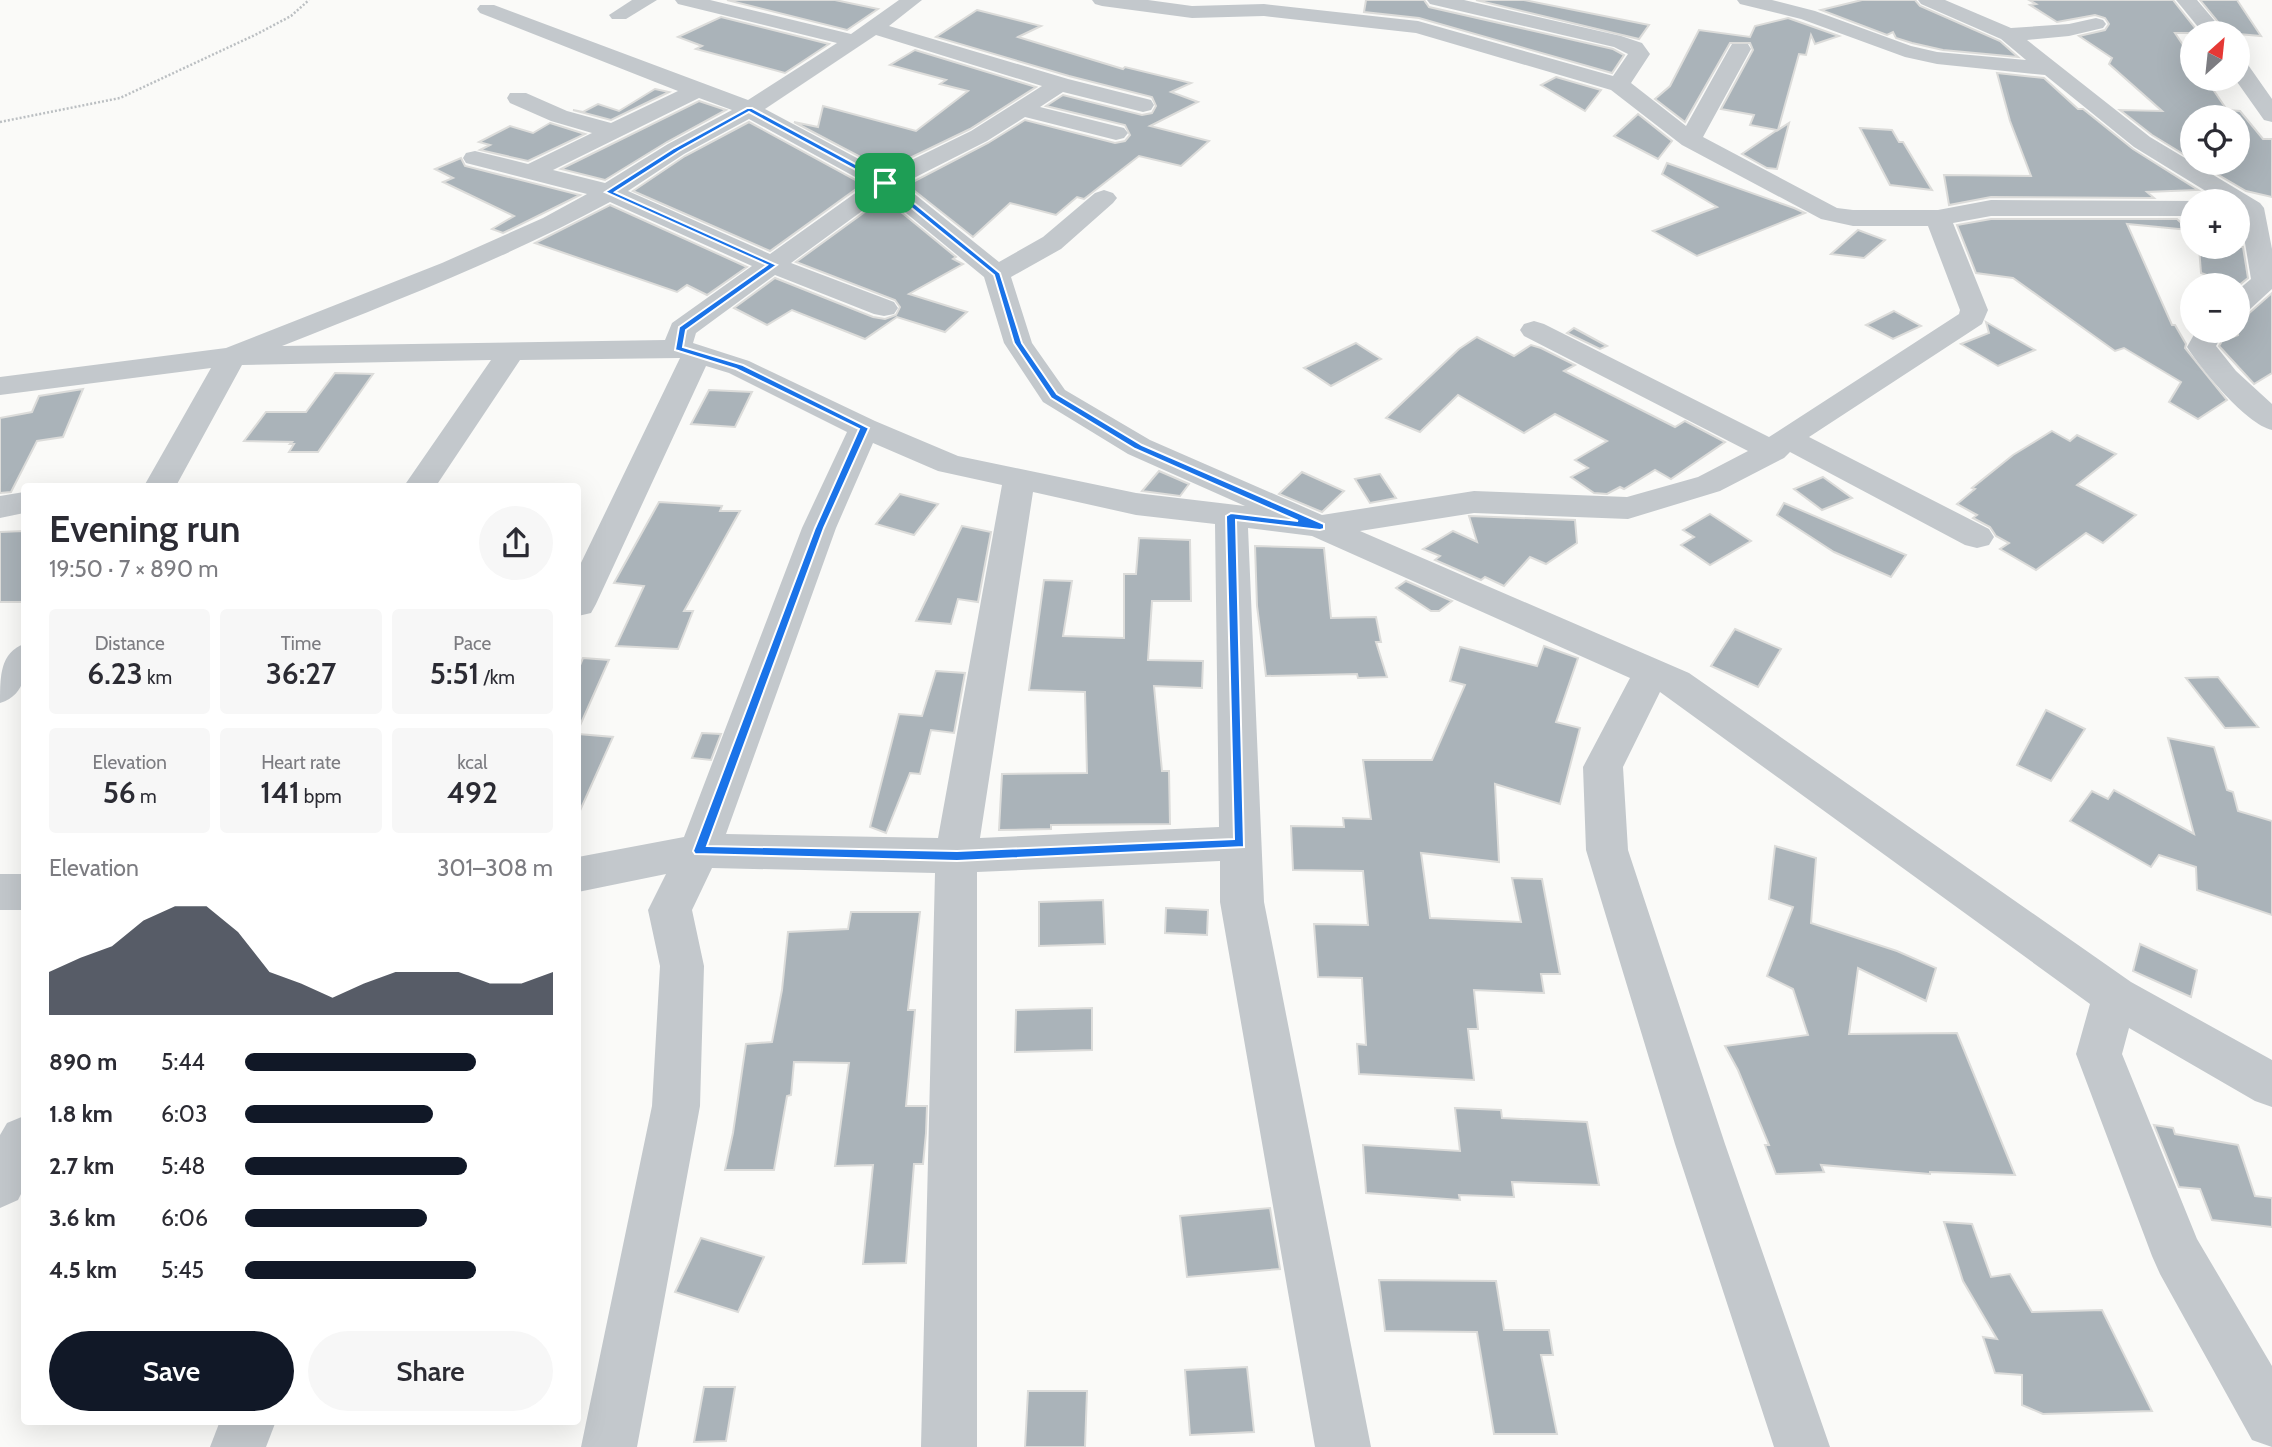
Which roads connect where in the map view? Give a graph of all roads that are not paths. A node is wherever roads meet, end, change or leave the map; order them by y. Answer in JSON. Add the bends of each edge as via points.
{"nodes":[{"id":1,"x":647,"y":0,"type":"edge"},
{"id":2,"x":685,"y":0,"type":"edge"},
{"id":3,"x":912,"y":0,"type":"edge"},
{"id":4,"x":1102,"y":0,"type":"edge"},
{"id":5,"x":1437,"y":0,"type":"edge"},
{"id":6,"x":1747,"y":0,"type":"edge"},
{"id":7,"x":1928,"y":0,"type":"edge"},
{"id":8,"x":2186,"y":0,"type":"edge"},
{"id":9,"x":1268,"y":5,"type":"edge"},
{"id":10,"x":487,"y":9,"type":"dead end"},
{"id":11,"x":618,"y":15,"type":"dead end"},
{"id":12,"x":2204,"y":21,"type":"edge"},
{"id":13,"x":2096,"y":24,"type":"dead end"},
{"id":14,"x":863,"y":34,"type":"junction"},
{"id":15,"x":2008,"y":35,"type":"junction"},
{"id":16,"x":1740,"y":49,"type":"dead end"},
{"id":17,"x":2049,"y":69,"type":"junction"},
{"id":18,"x":1060,"y":84,"type":"junction"},
{"id":19,"x":2250,"y":84,"type":"edge"},
{"id":20,"x":1619,"y":85,"type":"junction"},
{"id":21,"x":697,"y":90,"type":"junction"},
{"id":22,"x":518,"y":98,"type":"dead end"},
{"id":23,"x":1143,"y":105,"type":"dead end"},
{"id":24,"x":1021,"y":109,"type":"junction"},
{"id":25,"x":749,"y":110,"type":"junction"},
{"id":26,"x":2272,"y":115,"type":"edge"},
{"id":27,"x":613,"y":131,"type":"junction"},
{"id":28,"x":1116,"y":133,"type":"dead end"},
{"id":29,"x":1690,"y":140,"type":"junction"},
{"id":30,"x":475,"y":158,"type":"dead end"},
{"id":31,"x":529,"y":173,"type":"junction"},
{"id":32,"x":885,"y":183,"type":"junction"},
{"id":33,"x":609,"y":192,"type":"junction"},
{"id":34,"x":1104,"y":198,"type":"dead end"},
{"id":35,"x":2180,"y":208,"type":"edge"},
{"id":36,"x":2254,"y":210,"type":"edge"},
{"id":37,"x":1938,"y":218,"type":"junction"},
{"id":38,"x":773,"y":265,"type":"junction"},
{"id":39,"x":997,"y":274,"type":"junction"},
{"id":40,"x":2250,"y":294,"type":"edge"},
{"id":41,"x":884,"y":308,"type":"dead end"},
{"id":42,"x":1534,"y":330,"type":"dead end"},
{"id":43,"x":2204,"y":343,"type":"edge"},
{"id":44,"x":687,"y":352,"type":"junction"},
{"id":45,"x":510,"y":353,"type":"junction"},
{"id":46,"x":233,"y":356,"type":"junction"},
{"id":47,"x":0,"y":386,"type":"edge"},
{"id":48,"x":2272,"y":421,"type":"edge"},
{"id":49,"x":864,"y":428,"type":"junction"},
{"id":50,"x":1779,"y":445,"type":"junction"},
{"id":51,"x":1019,"y":480,"type":"junction"},
{"id":52,"x":154,"y":483,"type":"edge"},
{"id":53,"x":422,"y":483,"type":"edge"},
{"id":54,"x":21,"y":504,"type":"edge"},
{"id":55,"x":0,"y":507,"type":"edge"},
{"id":56,"x":1231,"y":516,"type":"junction"},
{"id":57,"x":1320,"y":527,"type":"junction"},
{"id":58,"x":1977,"y":537,"type":"dead end"},
{"id":59,"x":581,"y":597,"type":"edge"},
{"id":60,"x":21,"y":661,"type":"edge"},
{"id":61,"x":1651,"y":673,"type":"junction"},
{"id":62,"x":0,"y":689,"type":"edge"},
{"id":63,"x":1240,"y":843,"type":"junction"},
{"id":64,"x":699,"y":851,"type":"junction"},
{"id":65,"x":957,"y":856,"type":"junction"},
{"id":66,"x":581,"y":873,"type":"edge"},
{"id":67,"x":0,"y":892,"type":"edge"},
{"id":68,"x":21,"y":892,"type":"edge"},
{"id":69,"x":2115,"y":996,"type":"junction"},
{"id":70,"x":2272,"y":1085,"type":"edge"},
{"id":71,"x":21,"y":1145,"type":"edge"},
{"id":72,"x":0,"y":1183,"type":"edge"},
{"id":73,"x":2272,"y":1420,"type":"edge"},
{"id":74,"x":246,"y":1425,"type":"edge"},
{"id":75,"x":238,"y":1447,"type":"edge"},
{"id":76,"x":609,"y":1447,"type":"edge"},
{"id":77,"x":949,"y":1447,"type":"edge"},
{"id":78,"x":1343,"y":1447,"type":"edge"},
{"id":79,"x":1802,"y":1447,"type":"edge"}],
"edges":[{"from":1,"to":11,"type":"street"},
{"from":2,"to":14,"type":"street"},
{"from":3,"to":14,"type":"street"},
{"from":4,"to":9,"type":"street","via":[[1192,12]]},
{"from":5,"to":20,"type":"street","via":[[1540,13],[1634,48],[1639,54]]},
{"from":6,"to":17,"type":"street","via":[[1808,15],[1905,51]]},
{"from":7,"to":15,"type":"street"},
{"from":8,"to":12,"type":"street"},
{"from":9,"to":20,"type":"street","via":[[1418,27]]},
{"from":10,"to":21,"type":"street"},
{"from":13,"to":15,"type":"street"},
{"from":14,"to":18,"type":"street"},
{"from":14,"to":25,"type":"street"},
{"from":15,"to":17,"type":"street"},
{"from":16,"to":29,"type":"street"},
{"from":17,"to":36,"type":"street","via":[[2142,142]]},
{"from":18,"to":23,"type":"street"},
{"from":18,"to":24,"type":"street"},
{"from":19,"to":26,"type":"street"},
{"from":20,"to":29,"type":"street"},
{"from":21,"to":25,"type":"street"},
{"from":21,"to":27,"type":"street"},
{"from":22,"to":27,"type":"street","via":[[559,116]]},
{"from":24,"to":28,"type":"street"},
{"from":24,"to":32,"type":"street","via":[[979,136]]},
{"from":25,"to":32,"type":"street"},
{"from":25,"to":33,"type":"street"},
{"from":27,"to":31,"type":"street"},
{"from":29,"to":37,"type":"street","via":[[1830,214]]},
{"from":30,"to":31,"type":"street"},
{"from":31,"to":33,"type":"street"},
{"from":32,"to":38,"type":"street"},
{"from":32,"to":39,"type":"street"},
{"from":33,"to":38,"type":"street"},
{"from":33,"to":46,"type":"street","via":[[453,269]]},
{"from":34,"to":39,"type":"street","via":[[1052,243]]},
{"from":35,"to":37,"type":"street","via":[[1991,208]]},
{"from":36,"to":40,"type":"street","via":[[2265,281]]},
{"from":37,"to":50,"type":"street","via":[[1974,310],[1972,318]]},
{"from":38,"to":41,"type":"street"},
{"from":38,"to":44,"type":"street","via":[[682,329]]},
{"from":39,"to":57,"type":"street","via":[[1018,343],[1054,396],[1139,447]]},
{"from":42,"to":50,"type":"street"},
{"from":43,"to":48,"type":"street","via":[[2202,347],[2225,377]]},
{"from":44,"to":45,"type":"street"},
{"from":44,"to":49,"type":"street","via":[[740,367]]},
{"from":44,"to":59,"type":"street"},
{"from":45,"to":46,"type":"street"},
{"from":45,"to":53,"type":"street"},
{"from":46,"to":47,"type":"street"},
{"from":46,"to":52,"type":"street"},
{"from":49,"to":51,"type":"street","via":[[948,464]]},
{"from":49,"to":64,"type":"street","via":[[820,528]]},
{"from":50,"to":57,"type":"street","via":[[1709,484],[1628,508],[1474,502]]},
{"from":50,"to":58,"type":"street"},
{"from":51,"to":56,"type":"street","via":[[1136,504]]},
{"from":51,"to":65,"type":"street"},
{"from":54,"to":55,"type":"street"},
{"from":56,"to":57,"type":"street"},
{"from":56,"to":63,"type":"street"},
{"from":57,"to":61,"type":"street"},
{"from":60,"to":62,"type":"street"},
{"from":61,"to":69,"type":"street","via":[[1687,691]]},
{"from":61,"to":79,"type":"street","via":[[1604,767],[1607,850]]},
{"from":63,"to":65,"type":"street"},
{"from":63,"to":78,"type":"street","via":[[1242,902]]},
{"from":64,"to":65,"type":"street"},
{"from":64,"to":66,"type":"street"},
{"from":64,"to":76,"type":"street","via":[[670,910],[682,966],[676,1105]]},
{"from":65,"to":77,"type":"street"},
{"from":67,"to":68,"type":"street"},
{"from":69,"to":70,"type":"street"},
{"from":69,"to":73,"type":"street","via":[[2099,1054],[2178,1256]]},
{"from":71,"to":72,"type":"street"},
{"from":74,"to":75,"type":"street"}]}
